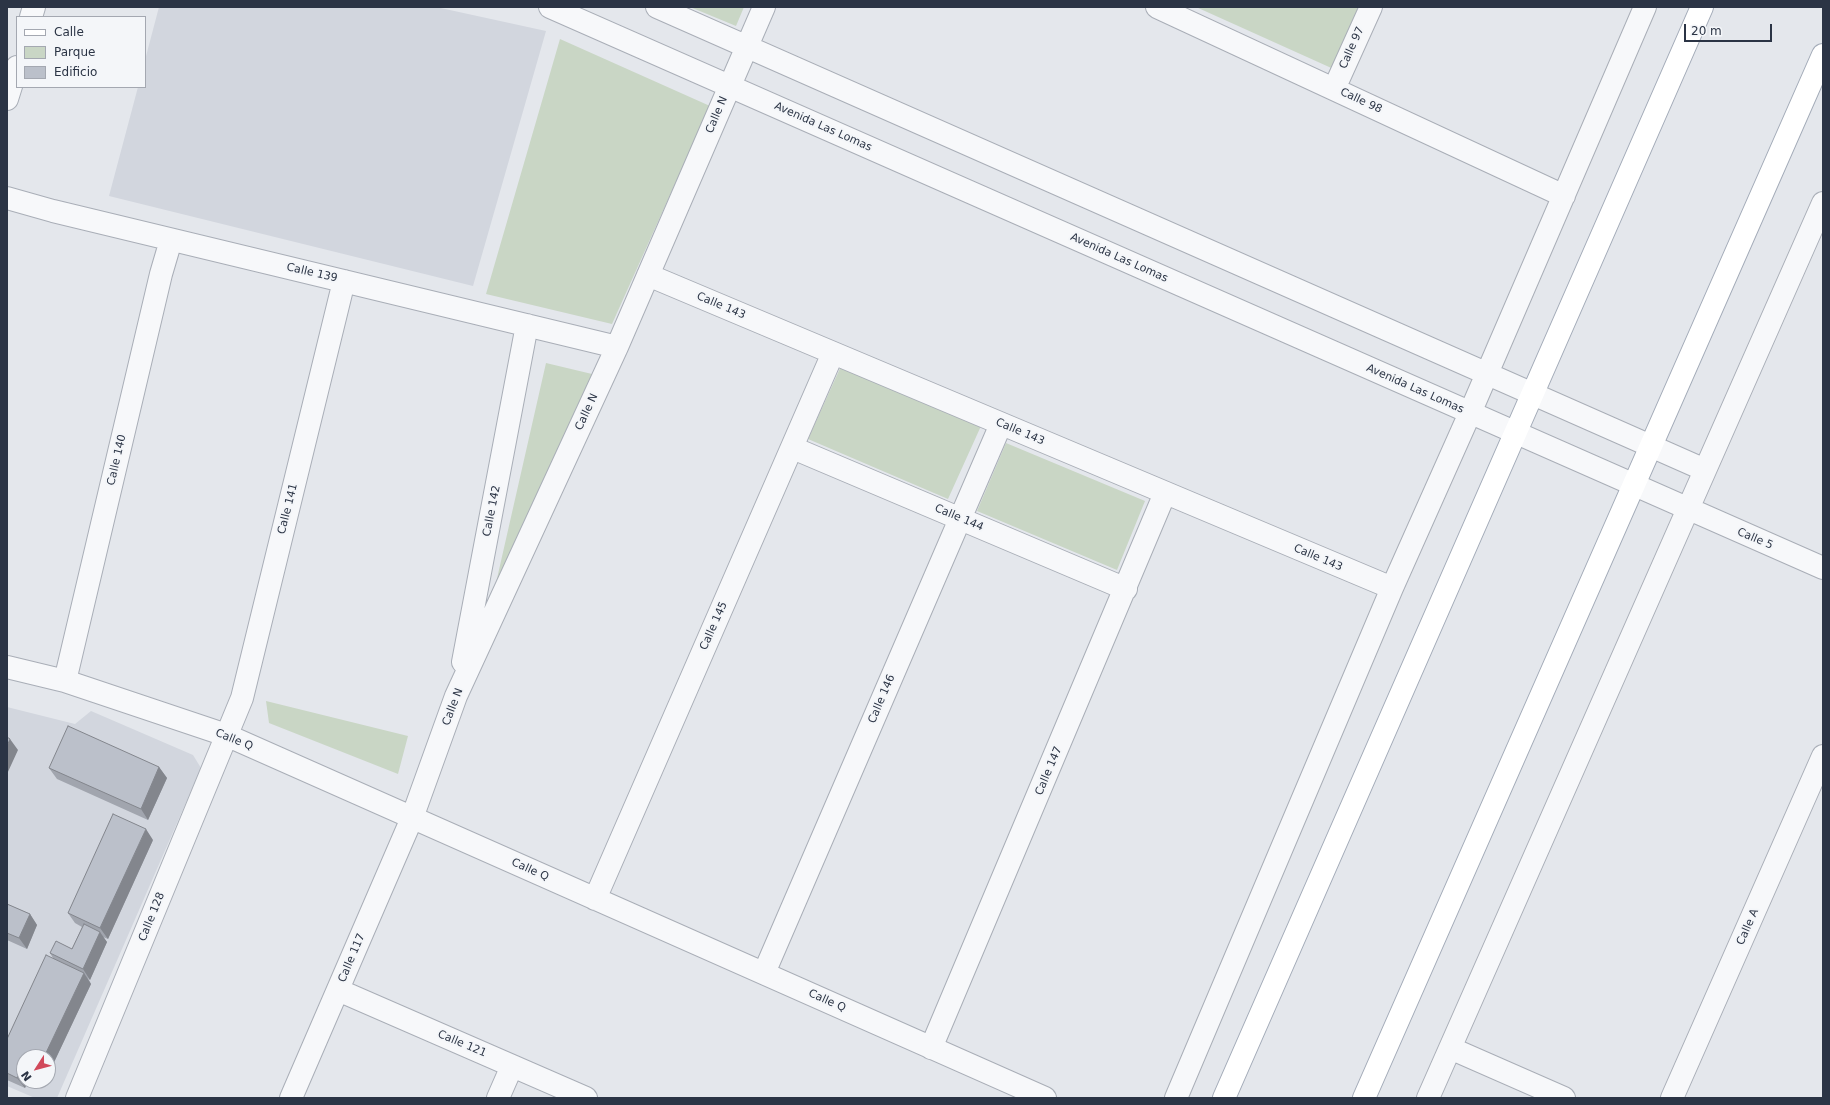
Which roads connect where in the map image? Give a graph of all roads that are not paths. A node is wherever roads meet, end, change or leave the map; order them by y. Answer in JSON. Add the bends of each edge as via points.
{"nodes":[{"id":1,"x":550,"y":7,"type":"edge"},
{"id":2,"x":657,"y":7,"type":"edge"},
{"id":3,"x":764,"y":7,"type":"edge"},
{"id":4,"x":1371,"y":7,"type":"edge"},
{"id":5,"x":1645,"y":7,"type":"edge"},
{"id":6,"x":1702,"y":7,"type":"edge"},
{"id":7,"x":1168,"y":9,"type":"edge"},
{"id":8,"x":747,"y":47,"type":"junction"},
{"id":9,"x":1823,"y":55,"type":"edge"},
{"id":10,"x":730,"y":86,"type":"junction"},
{"id":11,"x":1334,"y":89,"type":"junction"},
{"id":12,"x":1564,"y":196,"type":"junction"},
{"id":13,"x":7,"y":198,"type":"edge"},
{"id":14,"x":1823,"y":203,"type":"edge"},
{"id":15,"x":171,"y":240,"type":"junction"},
{"id":16,"x":648,"y":275,"type":"junction"},
{"id":17,"x":344,"y":281,"type":"junction"},
{"id":18,"x":527,"y":325,"type":"junction"},
{"id":19,"x":617,"y":347,"type":"junction"},
{"id":20,"x":833,"y":353,"type":"junction"},
{"id":21,"x":1487,"y":373,"type":"junction"},
{"id":22,"x":1533,"y":393,"type":"junction"},
{"id":23,"x":1470,"y":413,"type":"junction"},
{"id":24,"x":1001,"y":424,"type":"junction"},
{"id":25,"x":1515,"y":433,"type":"junction"},
{"id":26,"x":1651,"y":446,"type":"junction"},
{"id":27,"x":792,"y":448,"type":"junction"},
{"id":28,"x":1705,"y":470,"type":"junction"},
{"id":29,"x":1634,"y":486,"type":"junction"},
{"id":30,"x":1165,"y":493,"type":"junction"},
{"id":31,"x":1688,"y":510,"type":"junction"},
{"id":32,"x":960,"y":518,"type":"junction"},
{"id":33,"x":1823,"y":568,"type":"edge"},
{"id":34,"x":1392,"y":588,"type":"junction"},
{"id":35,"x":1126,"y":589,"type":"junction"},
{"id":36,"x":7,"y":666,"type":"edge"},
{"id":37,"x":65,"y":681,"type":"junction"},
{"id":38,"x":456,"y":696,"type":"junction"},
{"id":39,"x":226,"y":736,"type":"junction"},
{"id":40,"x":1823,"y":756,"type":"edge"},
{"id":41,"x":412,"y":818,"type":"junction"},
{"id":42,"x":595,"y":899,"type":"junction"},
{"id":43,"x":764,"y":973,"type":"junction"},
{"id":44,"x":338,"y":990,"type":"junction"},
{"id":45,"x":931,"y":1048,"type":"junction"},
{"id":46,"x":1450,"y":1048,"type":"junction"},
{"id":47,"x":512,"y":1066,"type":"junction"},
{"id":48,"x":77,"y":1098,"type":"edge"},
{"id":49,"x":291,"y":1098,"type":"edge"},
{"id":50,"x":498,"y":1098,"type":"edge"},
{"id":51,"x":586,"y":1098,"type":"edge"},
{"id":52,"x":1045,"y":1098,"type":"edge"},
{"id":53,"x":1176,"y":1098,"type":"edge"},
{"id":54,"x":1224,"y":1098,"type":"edge"},
{"id":55,"x":1364,"y":1098,"type":"edge"},
{"id":56,"x":1428,"y":1098,"type":"edge"},
{"id":57,"x":1564,"y":1098,"type":"edge"},
{"id":58,"x":1672,"y":1098,"type":"edge"}],
"edges":[{"from":1,"to":10,"type":"street","name":"Avenida Las Lomas"},
{"from":2,"to":8,"type":"street"},
{"from":3,"to":8,"type":"street","name":"Calle N"},
{"from":4,"to":11,"type":"street","name":"Calle 97"},
{"from":5,"to":12,"type":"street"},
{"from":6,"to":22,"type":"main road"},
{"from":7,"to":11,"type":"street","name":"Calle 98"},
{"from":8,"to":10,"type":"street","name":"Calle N"},
{"from":8,"to":21,"type":"street"},
{"from":9,"to":26,"type":"main road"},
{"from":10,"to":16,"type":"street","name":"Calle N"},
{"from":10,"to":23,"type":"street","name":"Avenida Las Lomas"},
{"from":11,"to":12,"type":"street","name":"Calle 98"},
{"from":12,"to":21,"type":"street"},
{"from":13,"to":15,"type":"street","name":"Calle 139"},
{"from":14,"to":28,"type":"street"},
{"from":15,"to":17,"type":"street","name":"Calle 139"},
{"from":15,"to":37,"type":"street","name":"Calle 140"},
{"from":16,"to":19,"type":"street","name":"Calle N"},
{"from":16,"to":20,"type":"street","name":"Calle 143"},
{"from":17,"to":18,"type":"street","name":"Calle 139"},
{"from":17,"to":39,"type":"street","name":"Calle 141","via":[[242,698]]},
{"from":18,"to":19,"type":"street","name":"Calle 139"},
{"from":18,"to":38,"type":"street","name":"Calle 142"},
{"from":19,"to":38,"type":"street","name":"Calle N"},
{"from":20,"to":24,"type":"street","name":"Calle 143"},
{"from":20,"to":27,"type":"street","name":"Calle 145"},
{"from":21,"to":22,"type":"street"},
{"from":21,"to":23,"type":"street"},
{"from":22,"to":25,"type":"main road"},
{"from":22,"to":26,"type":"street"},
{"from":23,"to":25,"type":"street","name":"Avenida Las Lomas"},
{"from":23,"to":34,"type":"street"},
{"from":24,"to":30,"type":"street","name":"Calle 143"},
{"from":24,"to":32,"type":"street","name":"Calle 146"},
{"from":25,"to":29,"type":"street","name":"Avenida Las Lomas"},
{"from":25,"to":54,"type":"main road"},
{"from":26,"to":28,"type":"street"},
{"from":26,"to":29,"type":"main road"},
{"from":27,"to":32,"type":"street","name":"Calle 144"},
{"from":27,"to":42,"type":"street","name":"Calle 145"},
{"from":28,"to":31,"type":"street"},
{"from":29,"to":31,"type":"street","name":"Avenida Las Lomas"},
{"from":29,"to":55,"type":"main road"},
{"from":30,"to":34,"type":"street","name":"Calle 143"},
{"from":30,"to":35,"type":"street","name":"Calle 147"},
{"from":31,"to":33,"type":"street","name":"Calle 5"},
{"from":31,"to":46,"type":"street"},
{"from":32,"to":35,"type":"street","name":"Calle 144"},
{"from":32,"to":43,"type":"street","name":"Calle 146"},
{"from":34,"to":53,"type":"street"},
{"from":35,"to":45,"type":"street","name":"Calle 147"},
{"from":36,"to":37,"type":"street","name":"Calle Q"},
{"from":37,"to":39,"type":"street","name":"Calle Q"},
{"from":38,"to":41,"type":"street","name":"Calle N"},
{"from":39,"to":41,"type":"street","name":"Calle Q"},
{"from":39,"to":48,"type":"street","name":"Calle 128"},
{"from":40,"to":58,"type":"street","name":"Calle A"},
{"from":41,"to":42,"type":"street","name":"Calle Q"},
{"from":41,"to":44,"type":"street","name":"Calle 117"},
{"from":42,"to":43,"type":"street","name":"Calle Q"},
{"from":43,"to":45,"type":"street","name":"Calle Q"},
{"from":44,"to":47,"type":"street","name":"Calle 121"},
{"from":44,"to":49,"type":"street","name":"Calle 117"},
{"from":45,"to":52,"type":"street","name":"Calle Q"},
{"from":46,"to":56,"type":"street"},
{"from":46,"to":57,"type":"street"},
{"from":47,"to":50,"type":"street"},
{"from":47,"to":51,"type":"street","name":"Calle 121"}]}
